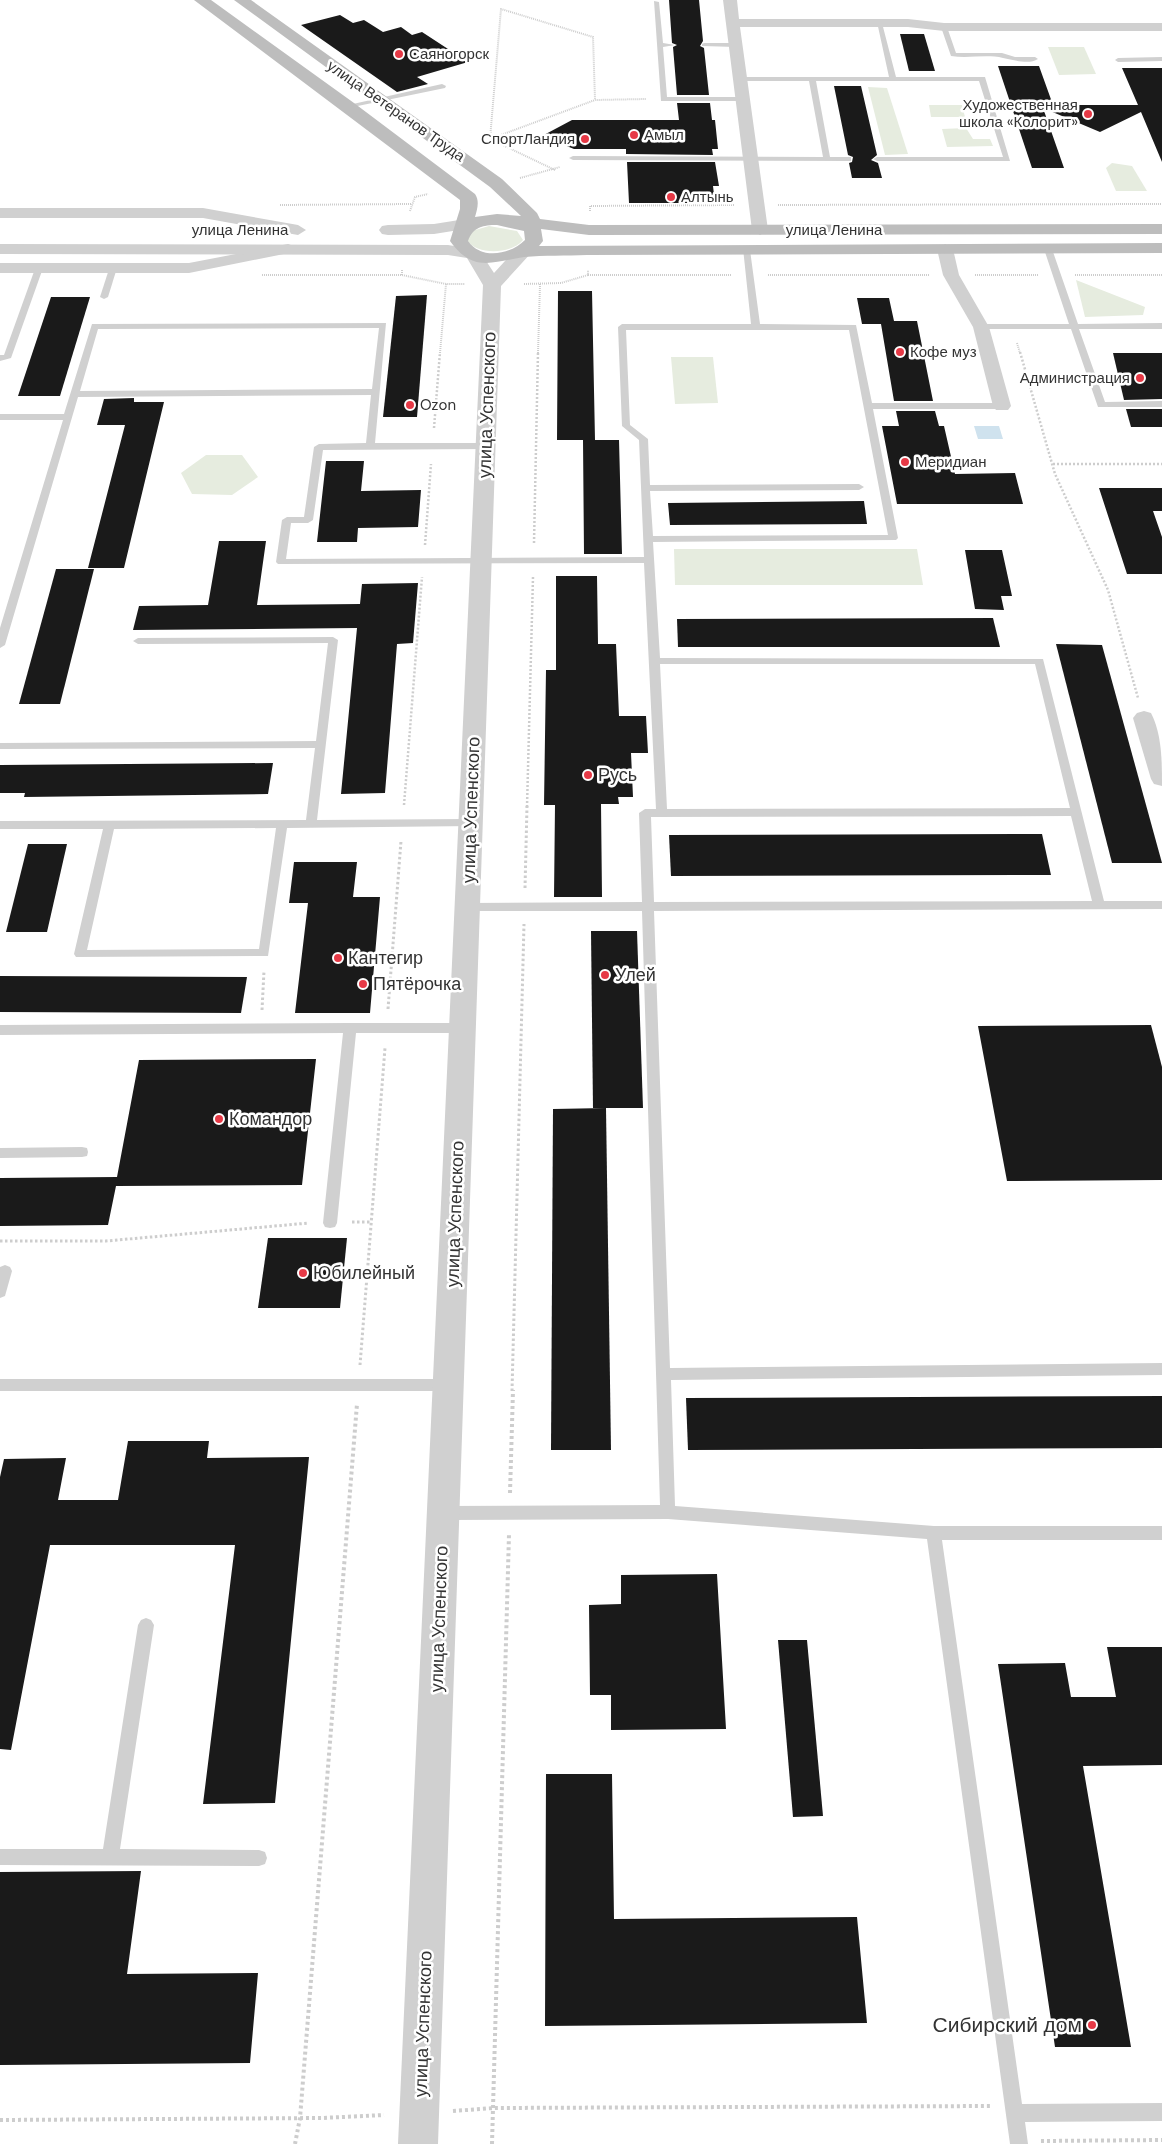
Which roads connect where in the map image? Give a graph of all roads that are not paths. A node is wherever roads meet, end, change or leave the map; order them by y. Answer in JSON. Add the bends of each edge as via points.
{"nodes":[{"id":1,"x":201,"y":0,"type":"edge"},
{"id":2,"x":241,"y":0,"type":"edge"},
{"id":3,"x":730,"y":0,"type":"edge"},
{"id":4,"x":656,"y":2,"type":"dead end"},
{"id":5,"x":733,"y":23,"type":"junction"},
{"id":6,"x":879,"y":23,"type":"junction"},
{"id":7,"x":944,"y":27,"type":"junction"},
{"id":8,"x":1162,"y":27,"type":"edge"},
{"id":9,"x":660,"y":45,"type":"junction"},
{"id":10,"x":672,"y":45,"type":"dead end"},
{"id":11,"x":704,"y":45,"type":"dead end"},
{"id":12,"x":736,"y":45,"type":"junction"},
{"id":13,"x":1035,"y":59,"type":"dead end"},
{"id":14,"x":1118,"y":60,"type":"dead end"},
{"id":15,"x":1162,"y":60,"type":"edge"},
{"id":16,"x":740,"y":79,"type":"junction"},
{"id":17,"x":812,"y":79,"type":"junction"},
{"id":18,"x":893,"y":79,"type":"junction"},
{"id":19,"x":442,"y":86,"type":"dead end"},
{"id":20,"x":743,"y":99,"type":"junction"},
{"id":21,"x":379,"y":100,"type":"junction"},
{"id":22,"x":348,"y":106,"type":"junction"},
{"id":23,"x":573,"y":158,"type":"dead end"},
{"id":24,"x":750,"y":159,"type":"junction"},
{"id":25,"x":827,"y":159,"type":"junction"},
{"id":26,"x":848,"y":159,"type":"dead end"},
{"id":27,"x":877,"y":159,"type":"dead end"},
{"id":28,"x":0,"y":213,"type":"edge"},
{"id":29,"x":467,"y":228,"type":"junction"},
{"id":30,"x":1162,"y":229,"type":"edge"},
{"id":31,"x":209,"y":230,"type":"dead end"},
{"id":32,"x":298,"y":230,"type":"junction"},
{"id":33,"x":317,"y":230,"type":"dead end"},
{"id":34,"x":374,"y":230,"type":"dead end"},
{"id":35,"x":534,"y":230,"type":"junction"},
{"id":36,"x":760,"y":230,"type":"junction"},
{"id":37,"x":1162,"y":248,"type":"edge"},
{"id":38,"x":0,"y":249,"type":"edge"},
{"id":39,"x":288,"y":249,"type":"junction"},
{"id":40,"x":945,"y":249,"type":"junction"},
{"id":41,"x":1048,"y":249,"type":"junction"},
{"id":42,"x":746,"y":250,"type":"junction"},
{"id":43,"x":523,"y":252,"type":"junction"},
{"id":44,"x":473,"y":254,"type":"junction"},
{"id":45,"x":0,"y":268,"type":"edge"},
{"id":46,"x":39,"y":268,"type":"junction"},
{"id":47,"x":113,"y":268,"type":"junction"},
{"id":48,"x":492,"y":284,"type":"junction"},
{"id":49,"x":104,"y":297,"type":"dead end"},
{"id":50,"x":98,"y":316,"type":"dead end"},
{"id":51,"x":96,"y":326,"type":"junction"},
{"id":52,"x":1075,"y":326,"type":"junction"},
{"id":53,"x":1162,"y":326,"type":"edge"},
{"id":54,"x":756,"y":327,"type":"junction"},
{"id":55,"x":981,"y":327,"type":"junction"},
{"id":56,"x":0,"y":358,"type":"edge"},
{"id":57,"x":376,"y":392,"type":"junction"},
{"id":58,"x":75,"y":394,"type":"junction"},
{"id":59,"x":1162,"y":404,"type":"edge"},
{"id":60,"x":868,"y":406,"type":"junction"},
{"id":61,"x":1002,"y":406,"type":"joint"},
{"id":62,"x":0,"y":417,"type":"edge"},
{"id":63,"x":68,"y":417,"type":"junction"},
{"id":64,"x":370,"y":446,"type":"junction"},
{"id":65,"x":485,"y":446,"type":"junction"},
{"id":66,"x":859,"y":486,"type":"dead end"},
{"id":67,"x":645,"y":488,"type":"junction"},
{"id":68,"x":648,"y":539,"type":"junction"},
{"id":69,"x":480,"y":560,"type":"junction"},
{"id":70,"x":649,"y":560,"type":"junction"},
{"id":71,"x":138,"y":641,"type":"dead end"},
{"id":72,"x":0,"y":646,"type":"edge"},
{"id":73,"x":655,"y":661,"type":"junction"},
{"id":74,"x":1144,"y":718,"type":"road end"},
{"id":75,"x":321,"y":744,"type":"junction"},
{"id":76,"x":0,"y":746,"type":"edge"},
{"id":77,"x":1162,"y":779,"type":"edge"},
{"id":78,"x":1076,"y":812,"type":"junction"},
{"id":79,"x":662,"y":813,"type":"junction"},
{"id":80,"x":470,"y":823,"type":"junction"},
{"id":81,"x":282,"y":824,"type":"junction"},
{"id":82,"x":311,"y":824,"type":"junction"},
{"id":83,"x":0,"y":825,"type":"edge"},
{"id":84,"x":109,"y":825,"type":"junction"},
{"id":85,"x":1162,"y":905,"type":"edge"},
{"id":86,"x":467,"y":906,"type":"junction"},
{"id":87,"x":648,"y":906,"type":"junction"},
{"id":88,"x":1099,"y":906,"type":"junction"},
{"id":89,"x":350,"y":1028,"type":"junction"},
{"id":90,"x":462,"y":1028,"type":"junction"},
{"id":91,"x":0,"y":1030,"type":"edge"},
{"id":92,"x":82,"y":1152,"type":"dead end"},
{"id":93,"x":0,"y":1153,"type":"edge"},
{"id":94,"x":330,"y":1223,"type":"road end"},
{"id":95,"x":5,"y":1271,"type":"dead end"},
{"id":96,"x":0,"y":1292,"type":"edge"},
{"id":97,"x":1162,"y":1369,"type":"edge"},
{"id":98,"x":664,"y":1374,"type":"junction"},
{"id":99,"x":0,"y":1385,"type":"edge"},
{"id":100,"x":448,"y":1385,"type":"junction"},
{"id":101,"x":668,"y":1512,"type":"junction"},
{"id":102,"x":443,"y":1513,"type":"junction"},
{"id":103,"x":1162,"y":1532,"type":"edge"},
{"id":104,"x":934,"y":1534,"type":"junction"},
{"id":105,"x":146,"y":1625,"type":"dead end"},
{"id":106,"x":0,"y":1857,"type":"edge"},
{"id":107,"x":110,"y":1857,"type":"junction"},
{"id":108,"x":258,"y":1858,"type":"dead end"},
{"id":109,"x":1014,"y":2110,"type":"junction"},
{"id":110,"x":1162,"y":2112,"type":"edge"},
{"id":111,"x":1018,"y":2143,"type":"edge"},
{"id":112,"x":418,"y":2144,"type":"edge"}],
"edges":[{"from":1,"to":22,"type":"main road","name":"улица Ветеранов Труда"},
{"from":2,"to":21,"type":"main road","name":"улица Ветеранов Труда"},
{"from":3,"to":5,"type":"street"},
{"from":4,"to":9,"type":"lane"},
{"from":5,"to":6,"type":"street"},
{"from":5,"to":12,"type":"street"},
{"from":6,"to":7,"type":"street"},
{"from":6,"to":18,"type":"lane"},
{"from":7,"to":8,"type":"street"},
{"from":7,"to":13,"type":"lane","via":[[953,55]]},
{"from":9,"to":10,"type":"lane"},
{"from":9,"to":20,"type":"lane","via":[[664,99]]},
{"from":11,"to":12,"type":"lane"},
{"from":12,"to":16,"type":"street"},
{"from":14,"to":15,"type":"lane"},
{"from":16,"to":17,"type":"lane"},
{"from":16,"to":20,"type":"street"},
{"from":17,"to":18,"type":"lane"},
{"from":17,"to":25,"type":"lane"},
{"from":18,"to":27,"type":"lane","via":[[982,79],[1007,158]]},
{"from":19,"to":21,"type":"lane"},
{"from":20,"to":24,"type":"street"},
{"from":21,"to":22,"type":"lane"},
{"from":21,"to":35,"type":"main road","name":"улица Ветеранов Труда","via":[[496,183],[523,207]]},
{"from":22,"to":29,"type":"main road","name":"улица Ветеранов Труда","via":[[469,198]]},
{"from":23,"to":24,"type":"lane"},
{"from":24,"to":25,"type":"lane"},
{"from":24,"to":36,"type":"street"},
{"from":25,"to":26,"type":"lane"},
{"from":28,"to":32,"type":"street","via":[[203,213]]},
{"from":29,"to":34,"type":"street"},
{"from":29,"to":35,"type":"main road","via":[[507,220]]},
{"from":29,"to":44,"type":"main road","via":[[461,246]]},
{"from":30,"to":36,"type":"main road","name":"улица Ленина"},
{"from":31,"to":32,"type":"street","name":"улица Ленина"},
{"from":32,"to":33,"type":"street","name":"улица Ленина"},
{"from":35,"to":36,"type":"main road","name":"улица Ленина"},
{"from":35,"to":43,"type":"main road","via":[[534,241]]},
{"from":37,"to":41,"type":"main road","name":"улица Ленина"},
{"from":38,"to":39,"type":"street","name":"улица Ленина"},
{"from":39,"to":44,"type":"street","name":"улица Ленина","via":[[426,249]]},
{"from":39,"to":47,"type":"street","via":[[189,268]]},
{"from":40,"to":41,"type":"main road","name":"улица Ленина"},
{"from":40,"to":42,"type":"main road","name":"улица Ленина"},
{"from":40,"to":55,"type":"street","via":[[951,275]]},
{"from":41,"to":52,"type":"lane"},
{"from":42,"to":43,"type":"main road","name":"улица Ленина"},
{"from":42,"to":54,"type":"lane"},
{"from":43,"to":44,"type":"main road","name":"улица Ленина","via":[[504,257]]},
{"from":43,"to":48,"type":"street"},
{"from":44,"to":48,"type":"street"},
{"from":45,"to":46,"type":"street"},
{"from":46,"to":47,"type":"street"},
{"from":46,"to":56,"type":"lane","via":[[7,358]]},
{"from":47,"to":49,"type":"lane"},
{"from":48,"to":65,"type":"street","name":"улица Успенского"},
{"from":50,"to":51,"type":"lane"},
{"from":51,"to":57,"type":"lane","via":[[383,325]]},
{"from":51,"to":58,"type":"lane"},
{"from":52,"to":53,"type":"lane"},
{"from":52,"to":55,"type":"lane"},
{"from":52,"to":59,"type":"lane","via":[[1101,405]]},
{"from":54,"to":60,"type":"lane","via":[[853,327]]},
{"from":54,"to":67,"type":"lane","via":[[622,328],[626,426],[643,439]]},
{"from":55,"to":61,"type":"street"},
{"from":57,"to":58,"type":"lane"},
{"from":57,"to":64,"type":"lane"},
{"from":58,"to":63,"type":"lane"},
{"from":60,"to":61,"type":"lane"},
{"from":60,"to":68,"type":"lane","via":[[893,538]]},
{"from":62,"to":63,"type":"lane"},
{"from":63,"to":72,"type":"lane"},
{"from":64,"to":65,"type":"lane"},
{"from":64,"to":69,"type":"lane","via":[[319,447],[308,520],[287,520],[281,562]]},
{"from":65,"to":69,"type":"street","name":"улица Успенского"},
{"from":66,"to":67,"type":"lane"},
{"from":67,"to":68,"type":"lane"},
{"from":68,"to":70,"type":"lane"},
{"from":69,"to":70,"type":"lane"},
{"from":69,"to":80,"type":"street","name":"улица Успенского"},
{"from":70,"to":73,"type":"lane"},
{"from":71,"to":75,"type":"lane","via":[[333,640]]},
{"from":73,"to":78,"type":"lane","via":[[1038,661]]},
{"from":73,"to":79,"type":"lane"},
{"from":74,"to":77,"type":"street"},
{"from":75,"to":76,"type":"lane"},
{"from":75,"to":82,"type":"lane"},
{"from":78,"to":79,"type":"lane"},
{"from":78,"to":88,"type":"lane"},
{"from":79,"to":87,"type":"lane","via":[[645,813]]},
{"from":80,"to":82,"type":"lane"},
{"from":80,"to":86,"type":"street","name":"улица Успенского"},
{"from":81,"to":82,"type":"lane"},
{"from":81,"to":84,"type":"lane"},
{"from":81,"to":84,"type":"lane","via":[[264,953],[80,954]]},
{"from":83,"to":84,"type":"lane"},
{"from":85,"to":88,"type":"lane"},
{"from":86,"to":87,"type":"lane"},
{"from":86,"to":90,"type":"street","name":"улица Успенского"},
{"from":87,"to":88,"type":"lane"},
{"from":87,"to":98,"type":"lane"},
{"from":89,"to":90,"type":"lane"},
{"from":89,"to":91,"type":"lane"},
{"from":89,"to":94,"type":"lane"},
{"from":90,"to":100,"type":"street","name":"улица Успенского"},
{"from":92,"to":93,"type":"lane"},
{"from":95,"to":96,"type":"lane"},
{"from":97,"to":98,"type":"lane"},
{"from":98,"to":101,"type":"lane"},
{"from":99,"to":100,"type":"lane"},
{"from":100,"to":102,"type":"street","name":"улица Успенского"},
{"from":101,"to":102,"type":"lane"},
{"from":101,"to":104,"type":"lane"},
{"from":102,"to":112,"type":"street","name":"улица Успенского"},
{"from":103,"to":104,"type":"lane"},
{"from":104,"to":109,"type":"lane"},
{"from":105,"to":107,"type":"lane"},
{"from":106,"to":107,"type":"lane"},
{"from":107,"to":108,"type":"lane"},
{"from":109,"to":110,"type":"lane"},
{"from":109,"to":111,"type":"lane"}]}
